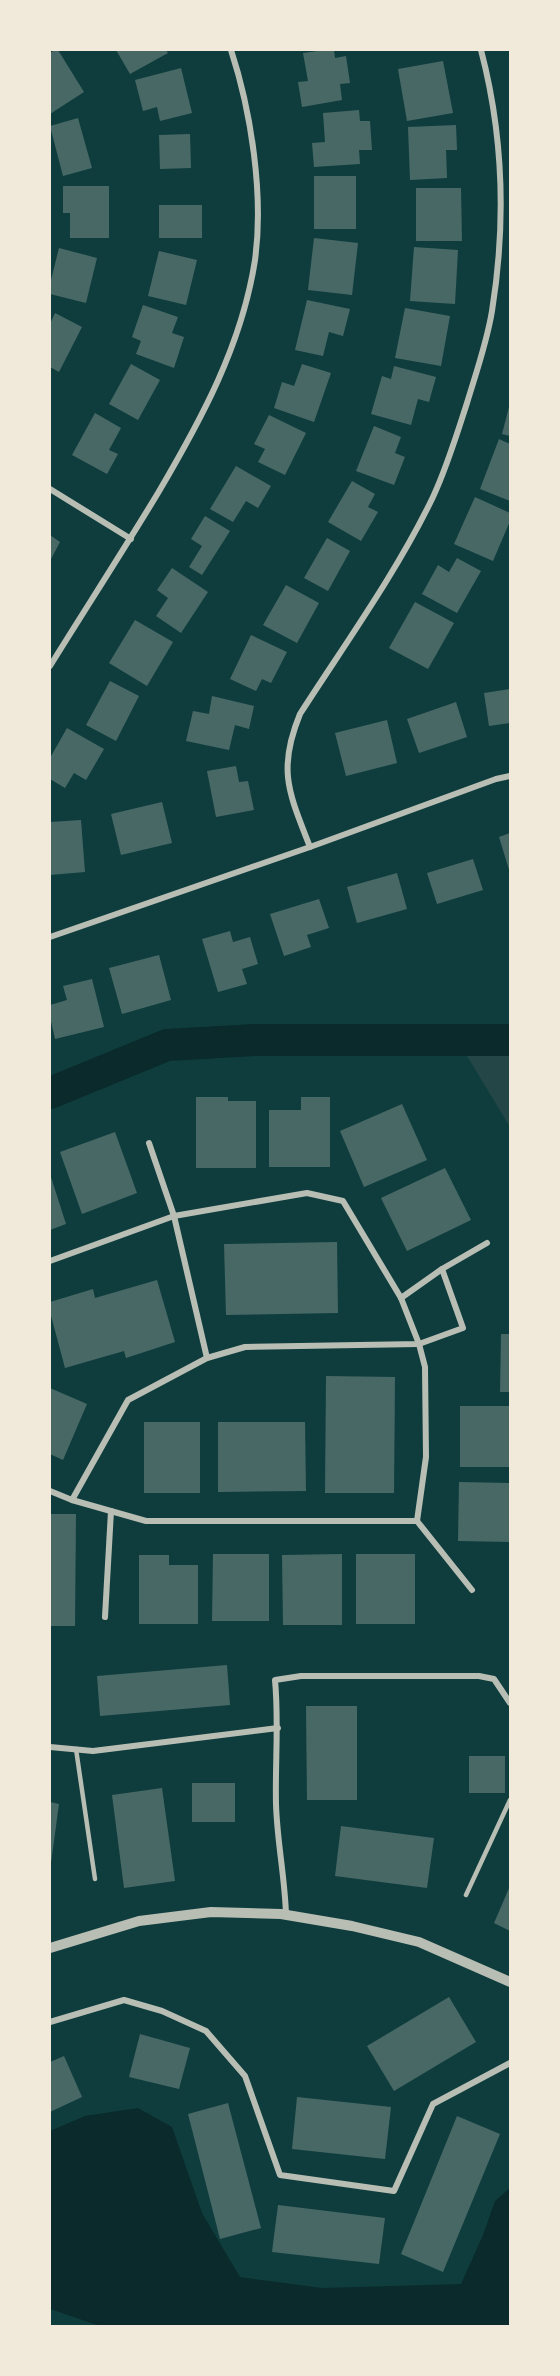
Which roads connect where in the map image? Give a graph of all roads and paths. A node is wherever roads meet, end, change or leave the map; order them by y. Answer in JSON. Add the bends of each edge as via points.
{"nodes":[{"id":1,"x":231,"y":50,"type":"edge"},
{"id":2,"x":481,"y":50,"type":"edge"},
{"id":3,"x":50,"y":489,"type":"edge"},
{"id":4,"x":131,"y":539,"type":"junction"},
{"id":5,"x":50,"y":666,"type":"edge"},
{"id":6,"x":510,"y":776,"type":"edge"},
{"id":7,"x":310,"y":847,"type":"junction"},
{"id":8,"x":50,"y":937,"type":"edge"},
{"id":9,"x":149,"y":1143,"type":"dead end"},
{"id":10,"x":174,"y":1216,"type":"junction"},
{"id":11,"x":487,"y":1243,"type":"dead end"},
{"id":12,"x":50,"y":1261,"type":"edge"},
{"id":13,"x":442,"y":1269,"type":"junction"},
{"id":14,"x":401,"y":1298,"type":"junction"},
{"id":15,"x":419,"y":1344,"type":"junction"},
{"id":16,"x":207,"y":1358,"type":"junction"},
{"id":17,"x":50,"y":1491,"type":"edge"},
{"id":18,"x":72,"y":1500,"type":"junction"},
{"id":19,"x":111,"y":1511,"type":"junction"},
{"id":20,"x":417,"y":1521,"type":"junction"},
{"id":21,"x":472,"y":1590,"type":"dead end"},
{"id":22,"x":105,"y":1617,"type":"dead end"},
{"id":23,"x":510,"y":1703,"type":"edge"},
{"id":24,"x":278,"y":1728,"type":"junction"},
{"id":25,"x":50,"y":1747,"type":"edge"},
{"id":26,"x":76,"y":1749,"type":"junction"},
{"id":27,"x":510,"y":1800,"type":"edge"},
{"id":28,"x":94,"y":1878,"type":"dead end"},
{"id":29,"x":466,"y":1895,"type":"dead end"},
{"id":30,"x":286,"y":1915,"type":"junction"},
{"id":31,"x":50,"y":1947,"type":"edge"},
{"id":32,"x":510,"y":1982,"type":"edge"},
{"id":33,"x":50,"y":2022,"type":"edge"},
{"id":34,"x":510,"y":2063,"type":"edge"}],
"edges":[{"from":1,"to":4,"type":"street","via":[[251,130],[257,208],[255,259],[241,319],[222,373],[194,432]]},
{"from":2,"to":7,"type":"street","via":[[499,149],[499,254],[492,313],[478,369],[433,497],[300,714],[290,739],[286,767],[290,798]]},
{"from":3,"to":4,"type":"street"},
{"from":4,"to":5,"type":"street"},
{"from":6,"to":7,"type":"street"},
{"from":7,"to":8,"type":"street"},
{"from":9,"to":10,"type":"street"},
{"from":10,"to":12,"type":"street"},
{"from":10,"to":14,"type":"street","via":[[307,1193],[343,1201]]},
{"from":10,"to":16,"type":"street"},
{"from":11,"to":13,"type":"street"},
{"from":13,"to":14,"type":"street"},
{"from":13,"to":15,"type":"street","via":[[464,1328]]},
{"from":14,"to":15,"type":"street"},
{"from":15,"to":16,"type":"street","via":[[245,1347]]},
{"from":15,"to":20,"type":"street","via":[[425,1367],[426,1457]]},
{"from":16,"to":18,"type":"street","via":[[128,1400]]},
{"from":17,"to":18,"type":"street"},
{"from":18,"to":19,"type":"street"},
{"from":19,"to":20,"type":"street","via":[[146,1521]]},
{"from":19,"to":22,"type":"street"},
{"from":20,"to":21,"type":"street"},
{"from":23,"to":24,"type":"street","via":[[494,1679],[478,1676],[301,1676],[275,1680]]},
{"from":24,"to":26,"type":"street","via":[[93,1751]]},
{"from":24,"to":30,"type":"street","via":[[276,1805]]},
{"from":25,"to":26,"type":"street"},
{"from":26,"to":28,"type":"lane"},
{"from":27,"to":29,"type":"lane"},
{"from":30,"to":31,"type":"street","via":[[212,1911],[139,1921]]},
{"from":30,"to":32,"type":"street","via":[[419,1942]]},
{"from":33,"to":34,"type":"street","via":[[124,2000],[162,2011],[206,2031],[245,2076],[280,2175],[394,2191],[433,2104]]}]}
